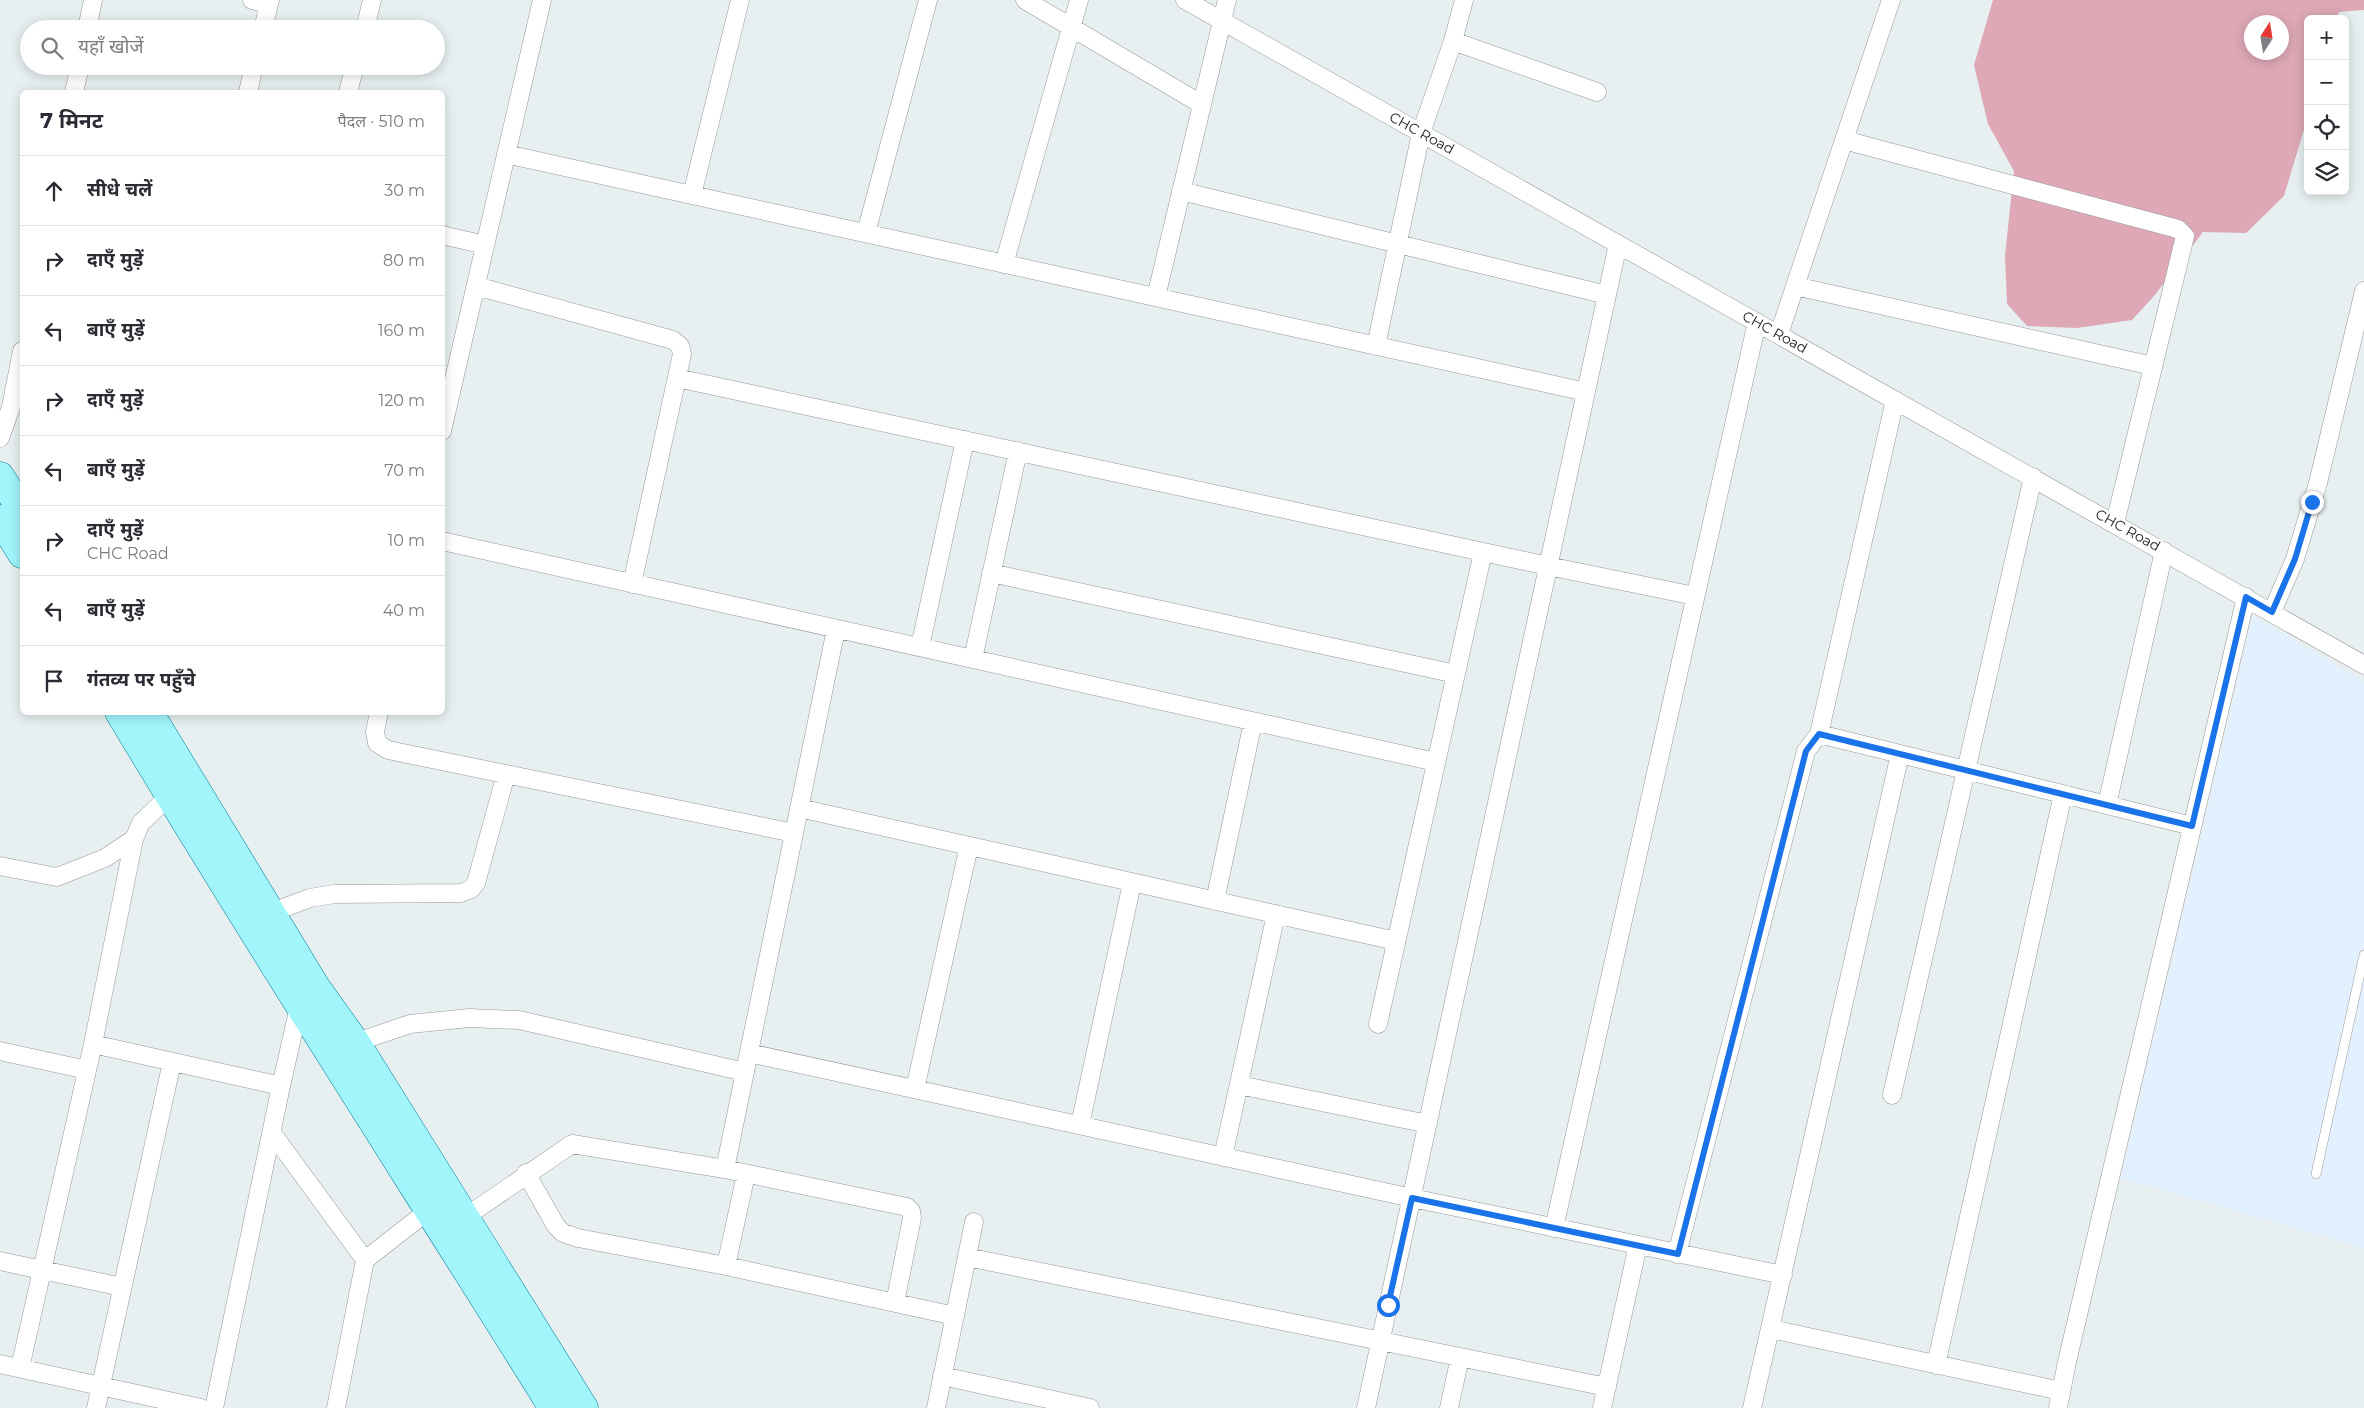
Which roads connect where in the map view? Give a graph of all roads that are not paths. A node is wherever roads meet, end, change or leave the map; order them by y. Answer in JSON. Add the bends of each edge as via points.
{"nodes":[{"id":1,"x":93,"y":0,"type":"edge"},
{"id":2,"x":372,"y":0,"type":"edge"},
{"id":3,"x":542,"y":0,"type":"edge"},
{"id":4,"x":740,"y":0,"type":"edge"},
{"id":5,"x":928,"y":0,"type":"edge"},
{"id":6,"x":1026,"y":0,"type":"edge"},
{"id":7,"x":1079,"y":0,"type":"edge"},
{"id":8,"x":1185,"y":0,"type":"edge"},
{"id":9,"x":1227,"y":0,"type":"edge"},
{"id":10,"x":1464,"y":0,"type":"edge"},
{"id":11,"x":1891,"y":0,"type":"edge"},
{"id":12,"x":264,"y":1,"type":"edge"},
{"id":13,"x":89,"y":20,"type":"edge"},
{"id":14,"x":263,"y":20,"type":"edge"},
{"id":15,"x":367,"y":20,"type":"edge"},
{"id":16,"x":1221,"y":20,"type":"junction"},
{"id":17,"x":1071,"y":27,"type":"junction"},
{"id":18,"x":1453,"y":41,"type":"junction"},
{"id":19,"x":78,"y":75,"type":"edge"},
{"id":20,"x":252,"y":75,"type":"edge"},
{"id":21,"x":353,"y":75,"type":"edge"},
{"id":22,"x":74,"y":90,"type":"edge"},
{"id":23,"x":248,"y":90,"type":"edge"},
{"id":24,"x":349,"y":90,"type":"edge"},
{"id":25,"x":1597,"y":92,"type":"dead end"},
{"id":26,"x":1201,"y":104,"type":"junction"},
{"id":27,"x":1421,"y":133,"type":"junction"},
{"id":28,"x":1844,"y":140,"type":"junction"},
{"id":29,"x":506,"y":154,"type":"junction"},
{"id":30,"x":1181,"y":191,"type":"junction"},
{"id":31,"x":692,"y":195,"type":"junction"},
{"id":32,"x":866,"y":233,"type":"junction"},
{"id":33,"x":445,"y":236,"type":"edge"},
{"id":34,"x":485,"y":244,"type":"junction"},
{"id":35,"x":1398,"y":244,"type":"junction"},
{"id":36,"x":1618,"y":244,"type":"junction"},
{"id":37,"x":1004,"y":264,"type":"junction"},
{"id":38,"x":476,"y":286,"type":"junction"},
{"id":39,"x":1795,"y":286,"type":"junction"},
{"id":40,"x":2364,"y":291,"type":"edge"},
{"id":41,"x":1607,"y":296,"type":"junction"},
{"id":42,"x":1156,"y":297,"type":"junction"},
{"id":43,"x":1757,"y":322,"type":"junction"},
{"id":44,"x":1779,"y":334,"type":"junction"},
{"id":45,"x":1376,"y":346,"type":"junction"},
{"id":46,"x":20,"y":361,"type":"edge"},
{"id":47,"x":2153,"y":366,"type":"junction"},
{"id":48,"x":677,"y":378,"type":"junction"},
{"id":49,"x":1586,"y":392,"type":"junction"},
{"id":50,"x":1895,"y":400,"type":"junction"},
{"id":51,"x":445,"y":418,"type":"edge"},
{"id":52,"x":0,"y":438,"type":"edge"},
{"id":53,"x":965,"y":440,"type":"junction"},
{"id":54,"x":1018,"y":451,"type":"junction"},
{"id":55,"x":0,"y":476,"type":"edge"},
{"id":56,"x":2033,"y":477,"type":"junction"},
{"id":57,"x":20,"y":508,"type":"edge"},
{"id":58,"x":2115,"y":523,"type":"junction"},
{"id":59,"x":445,"y":542,"type":"edge"},
{"id":60,"x":2164,"y":551,"type":"junction"},
{"id":61,"x":1483,"y":552,"type":"junction"},
{"id":62,"x":1548,"y":566,"type":"junction"},
{"id":63,"x":991,"y":573,"type":"junction"},
{"id":64,"x":632,"y":584,"type":"junction"},
{"id":65,"x":1696,"y":596,"type":"junction"},
{"id":66,"x":2246,"y":597,"type":"junction"},
{"id":67,"x":2272,"y":612,"type":"junction"},
{"id":68,"x":836,"y":629,"type":"junction"},
{"id":69,"x":920,"y":647,"type":"junction"},
{"id":70,"x":973,"y":660,"type":"junction"},
{"id":71,"x":2364,"y":665,"type":"edge"},
{"id":72,"x":1456,"y":674,"type":"junction"},
{"id":73,"x":121,"y":715,"type":"edge"},
{"id":74,"x":151,"y":715,"type":"edge"},
{"id":75,"x":378,"y":715,"type":"edge"},
{"id":76,"x":1253,"y":722,"type":"junction"},
{"id":77,"x":1819,"y":734,"type":"junction"},
{"id":78,"x":1900,"y":754,"type":"junction"},
{"id":79,"x":1436,"y":762,"type":"junction"},
{"id":80,"x":1965,"y":770,"type":"junction"},
{"id":81,"x":506,"y":774,"type":"junction"},
{"id":82,"x":2063,"y":794,"type":"junction"},
{"id":83,"x":169,"y":796,"type":"junction"},
{"id":84,"x":2107,"y":804,"type":"junction"},
{"id":85,"x":799,"y":808,"type":"junction"},
{"id":86,"x":2192,"y":826,"type":"junction"},
{"id":87,"x":794,"y":833,"type":"junction"},
{"id":88,"x":134,"y":839,"type":"junction"},
{"id":89,"x":969,"y":846,"type":"junction"},
{"id":90,"x":0,"y":866,"type":"edge"},
{"id":91,"x":1132,"y":882,"type":"junction"},
{"id":92,"x":1215,"y":901,"type":"junction"},
{"id":93,"x":270,"y":913,"type":"junction"},
{"id":94,"x":1276,"y":914,"type":"junction"},
{"id":95,"x":1396,"y":941,"type":"junction"},
{"id":96,"x":2364,"y":955,"type":"edge"},
{"id":97,"x":299,"y":1007,"type":"junction"},
{"id":98,"x":1378,"y":1024,"type":"dead end"},
{"id":99,"x":356,"y":1042,"type":"junction"},
{"id":100,"x":93,"y":1044,"type":"junction"},
{"id":101,"x":0,"y":1051,"type":"edge"},
{"id":102,"x":328,"y":1052,"type":"junction"},
{"id":103,"x":749,"y":1053,"type":"junction"},
{"id":104,"x":172,"y":1062,"type":"junction"},
{"id":105,"x":87,"y":1070,"type":"junction"},
{"id":106,"x":745,"y":1072,"type":"junction"},
{"id":107,"x":1239,"y":1085,"type":"junction"},
{"id":108,"x":281,"y":1086,"type":"junction"},
{"id":109,"x":915,"y":1089,"type":"junction"},
{"id":110,"x":1892,"y":1095,"type":"dead end"},
{"id":111,"x":1428,"y":1124,"type":"junction"},
{"id":112,"x":1080,"y":1126,"type":"junction"},
{"id":113,"x":272,"y":1133,"type":"junction"},
{"id":114,"x":1223,"y":1157,"type":"junction"},
{"id":115,"x":725,"y":1169,"type":"junction"},
{"id":116,"x":526,"y":1173,"type":"junction"},
{"id":117,"x":746,"y":1174,"type":"junction"},
{"id":118,"x":2316,"y":1174,"type":"dead end"},
{"id":119,"x":1412,"y":1198,"type":"junction"},
{"id":120,"x":445,"y":1220,"type":"junction"},
{"id":121,"x":974,"y":1222,"type":"dead end"},
{"id":122,"x":1554,"y":1228,"type":"junction"},
{"id":123,"x":1638,"y":1245,"type":"junction"},
{"id":124,"x":1678,"y":1254,"type":"junction"},
{"id":125,"x":967,"y":1257,"type":"junction"},
{"id":126,"x":365,"y":1260,"type":"junction"},
{"id":127,"x":0,"y":1262,"type":"edge"},
{"id":128,"x":726,"y":1266,"type":"junction"},
{"id":129,"x":43,"y":1270,"type":"junction"},
{"id":130,"x":1784,"y":1275,"type":"junction"},
{"id":131,"x":122,"y":1287,"type":"junction"},
{"id":132,"x":895,"y":1302,"type":"junction"},
{"id":133,"x":955,"y":1316,"type":"junction"},
{"id":134,"x":1771,"y":1330,"type":"junction"},
{"id":135,"x":1381,"y":1341,"type":"junction"},
{"id":136,"x":1460,"y":1357,"type":"junction"},
{"id":137,"x":0,"y":1364,"type":"edge"},
{"id":138,"x":1936,"y":1365,"type":"junction"},
{"id":139,"x":20,"y":1368,"type":"junction"},
{"id":140,"x":942,"y":1376,"type":"junction"},
{"id":141,"x":101,"y":1386,"type":"junction"},
{"id":142,"x":1607,"y":1387,"type":"junction"},
{"id":143,"x":2059,"y":1400,"type":"edge"},
{"id":144,"x":96,"y":1408,"type":"edge"},
{"id":145,"x":201,"y":1408,"type":"edge"},
{"id":146,"x":214,"y":1408,"type":"edge"},
{"id":147,"x":336,"y":1408,"type":"edge"},
{"id":148,"x":553,"y":1408,"type":"edge"},
{"id":149,"x":584,"y":1408,"type":"edge"},
{"id":150,"x":936,"y":1408,"type":"edge"},
{"id":151,"x":1090,"y":1408,"type":"edge"},
{"id":152,"x":1366,"y":1408,"type":"edge"},
{"id":153,"x":1449,"y":1408,"type":"edge"},
{"id":154,"x":1602,"y":1408,"type":"edge"},
{"id":155,"x":1752,"y":1408,"type":"edge"}],
"edges":[{"from":1,"to":13,"type":"street"},
{"from":2,"to":15,"type":"street"},
{"from":3,"to":29,"type":"street"},
{"from":4,"to":31,"type":"street"},
{"from":5,"to":32,"type":"street"},
{"from":6,"to":17,"type":"street"},
{"from":7,"to":17,"type":"street"},
{"from":8,"to":16,"type":"street","name":"CHC Road"},
{"from":9,"to":16,"type":"street"},
{"from":10,"to":18,"type":"street"},
{"from":11,"to":28,"type":"street"},
{"from":12,"to":14,"type":"street"},
{"from":16,"to":26,"type":"street"},
{"from":16,"to":27,"type":"street","name":"CHC Road"},
{"from":17,"to":26,"type":"street"},
{"from":17,"to":37,"type":"street"},
{"from":18,"to":25,"type":"street"},
{"from":18,"to":27,"type":"street"},
{"from":19,"to":22,"type":"street"},
{"from":20,"to":23,"type":"street"},
{"from":21,"to":24,"type":"street"},
{"from":26,"to":30,"type":"street"},
{"from":27,"to":35,"type":"street"},
{"from":27,"to":36,"type":"street","name":"CHC Road"},
{"from":28,"to":39,"type":"street"},
{"from":28,"to":47,"type":"street","via":[[2183,232],[2185,236]]},
{"from":29,"to":31,"type":"street"},
{"from":29,"to":34,"type":"street"},
{"from":30,"to":35,"type":"street"},
{"from":30,"to":42,"type":"street"},
{"from":31,"to":32,"type":"street"},
{"from":32,"to":37,"type":"street"},
{"from":33,"to":34,"type":"street"},
{"from":34,"to":38,"type":"street"},
{"from":35,"to":41,"type":"street"},
{"from":35,"to":45,"type":"street"},
{"from":36,"to":41,"type":"street"},
{"from":36,"to":43,"type":"street","name":"CHC Road"},
{"from":37,"to":42,"type":"street"},
{"from":38,"to":48,"type":"street","via":[[673,340],[680,346],[682,354]]},
{"from":38,"to":51,"type":"street"},
{"from":39,"to":44,"type":"street"},
{"from":39,"to":47,"type":"street"},
{"from":40,"to":67,"type":"street","via":[[2318,483],[2295,559]]},
{"from":41,"to":49,"type":"street"},
{"from":42,"to":45,"type":"street"},
{"from":43,"to":44,"type":"street","name":"CHC Road"},
{"from":43,"to":65,"type":"street"},
{"from":44,"to":50,"type":"street","name":"CHC Road"},
{"from":45,"to":49,"type":"street"},
{"from":46,"to":52,"type":"street","via":[[11,407]]},
{"from":47,"to":58,"type":"street"},
{"from":48,"to":53,"type":"street"},
{"from":48,"to":64,"type":"street"},
{"from":49,"to":62,"type":"street"},
{"from":50,"to":56,"type":"street","name":"CHC Road"},
{"from":50,"to":77,"type":"street"},
{"from":53,"to":54,"type":"street"},
{"from":53,"to":69,"type":"street"},
{"from":54,"to":61,"type":"street"},
{"from":54,"to":63,"type":"street"},
{"from":55,"to":57,"type":"main road"},
{"from":56,"to":58,"type":"street","name":"CHC Road"},
{"from":56,"to":80,"type":"street"},
{"from":58,"to":60,"type":"street","name":"CHC Road"},
{"from":59,"to":64,"type":"street"},
{"from":60,"to":66,"type":"street","name":"CHC Road"},
{"from":60,"to":84,"type":"street"},
{"from":61,"to":62,"type":"street"},
{"from":61,"to":72,"type":"street"},
{"from":62,"to":65,"type":"street"},
{"from":62,"to":111,"type":"street"},
{"from":63,"to":70,"type":"street"},
{"from":63,"to":72,"type":"street"},
{"from":64,"to":68,"type":"street"},
{"from":65,"to":122,"type":"street"},
{"from":66,"to":67,"type":"street","name":"CHC Road"},
{"from":66,"to":86,"type":"street"},
{"from":67,"to":71,"type":"street","name":"CHC Road"},
{"from":68,"to":69,"type":"street"},
{"from":68,"to":85,"type":"street"},
{"from":69,"to":70,"type":"street"},
{"from":70,"to":76,"type":"street"},
{"from":72,"to":79,"type":"street"},
{"from":73,"to":83,"type":"main road"},
{"from":74,"to":93,"type":"main road"},
{"from":75,"to":81,"type":"street","via":[[374,732],[377,743],[388,750]]},
{"from":76,"to":79,"type":"street"},
{"from":76,"to":92,"type":"street"},
{"from":77,"to":78,"type":"street"},
{"from":77,"to":124,"type":"street","via":[[1806,751]]},
{"from":78,"to":80,"type":"street"},
{"from":78,"to":130,"type":"street"},
{"from":79,"to":95,"type":"street"},
{"from":80,"to":82,"type":"street"},
{"from":80,"to":110,"type":"street"},
{"from":81,"to":87,"type":"street"},
{"from":81,"to":93,"type":"street","via":[[476,883],[471,889],[461,893],[334,894],[310,898]]},
{"from":82,"to":84,"type":"street"},
{"from":82,"to":138,"type":"street"},
{"from":83,"to":88,"type":"street","via":[[141,823]]},
{"from":83,"to":97,"type":"main road"},
{"from":84,"to":86,"type":"street"},
{"from":85,"to":87,"type":"street"},
{"from":85,"to":89,"type":"street"},
{"from":86,"to":143,"type":"street"},
{"from":87,"to":103,"type":"street"},
{"from":88,"to":90,"type":"street","via":[[105,858],[57,877]]},
{"from":88,"to":100,"type":"street"},
{"from":89,"to":91,"type":"street"},
{"from":89,"to":109,"type":"street"},
{"from":91,"to":92,"type":"street"},
{"from":91,"to":112,"type":"street"},
{"from":92,"to":94,"type":"street"},
{"from":93,"to":99,"type":"main road","via":[[316,987]]},
{"from":94,"to":95,"type":"street"},
{"from":94,"to":107,"type":"street"},
{"from":95,"to":98,"type":"street"},
{"from":96,"to":118,"type":"lane"},
{"from":97,"to":102,"type":"main road"},
{"from":97,"to":108,"type":"street"},
{"from":99,"to":102,"type":"street"},
{"from":99,"to":106,"type":"street","via":[[410,1024],[470,1018],[519,1020]]},
{"from":99,"to":120,"type":"main road"},
{"from":100,"to":104,"type":"street"},
{"from":100,"to":105,"type":"street"},
{"from":101,"to":105,"type":"street"},
{"from":102,"to":120,"type":"main road"},
{"from":103,"to":106,"type":"street"},
{"from":103,"to":109,"type":"street"},
{"from":104,"to":108,"type":"street"},
{"from":104,"to":131,"type":"street"},
{"from":105,"to":129,"type":"street"},
{"from":106,"to":115,"type":"street"},
{"from":107,"to":111,"type":"street"},
{"from":107,"to":114,"type":"street"},
{"from":108,"to":113,"type":"street"},
{"from":109,"to":112,"type":"street"},
{"from":111,"to":119,"type":"street"},
{"from":112,"to":114,"type":"street"},
{"from":113,"to":126,"type":"street"},
{"from":113,"to":146,"type":"street"},
{"from":114,"to":119,"type":"street"},
{"from":115,"to":116,"type":"street","via":[[572,1144]]},
{"from":115,"to":117,"type":"street"},
{"from":116,"to":120,"type":"street"},
{"from":116,"to":128,"type":"street","via":[[563,1233]]},
{"from":117,"to":128,"type":"street"},
{"from":117,"to":132,"type":"street","via":[[901,1206],[911,1211]]},
{"from":119,"to":122,"type":"street"},
{"from":119,"to":135,"type":"street"},
{"from":120,"to":126,"type":"street"},
{"from":120,"to":148,"type":"main road"},
{"from":120,"to":149,"type":"main road"},
{"from":121,"to":125,"type":"street"},
{"from":122,"to":123,"type":"street"},
{"from":123,"to":124,"type":"street"},
{"from":123,"to":142,"type":"street"},
{"from":124,"to":130,"type":"street"},
{"from":125,"to":133,"type":"street"},
{"from":125,"to":135,"type":"street"},
{"from":126,"to":147,"type":"street"},
{"from":127,"to":129,"type":"street"},
{"from":128,"to":132,"type":"street"},
{"from":129,"to":131,"type":"street"},
{"from":129,"to":139,"type":"street"},
{"from":130,"to":134,"type":"street"},
{"from":131,"to":141,"type":"street"},
{"from":132,"to":133,"type":"street"},
{"from":133,"to":140,"type":"street"},
{"from":134,"to":138,"type":"street"},
{"from":134,"to":155,"type":"street"},
{"from":135,"to":136,"type":"street"},
{"from":135,"to":152,"type":"street"},
{"from":136,"to":142,"type":"street"},
{"from":136,"to":153,"type":"street"},
{"from":137,"to":139,"type":"street"},
{"from":138,"to":143,"type":"street"},
{"from":139,"to":141,"type":"street"},
{"from":140,"to":150,"type":"street"},
{"from":140,"to":151,"type":"street"},
{"from":141,"to":144,"type":"street"},
{"from":141,"to":145,"type":"street"},
{"from":142,"to":154,"type":"street"}]}
